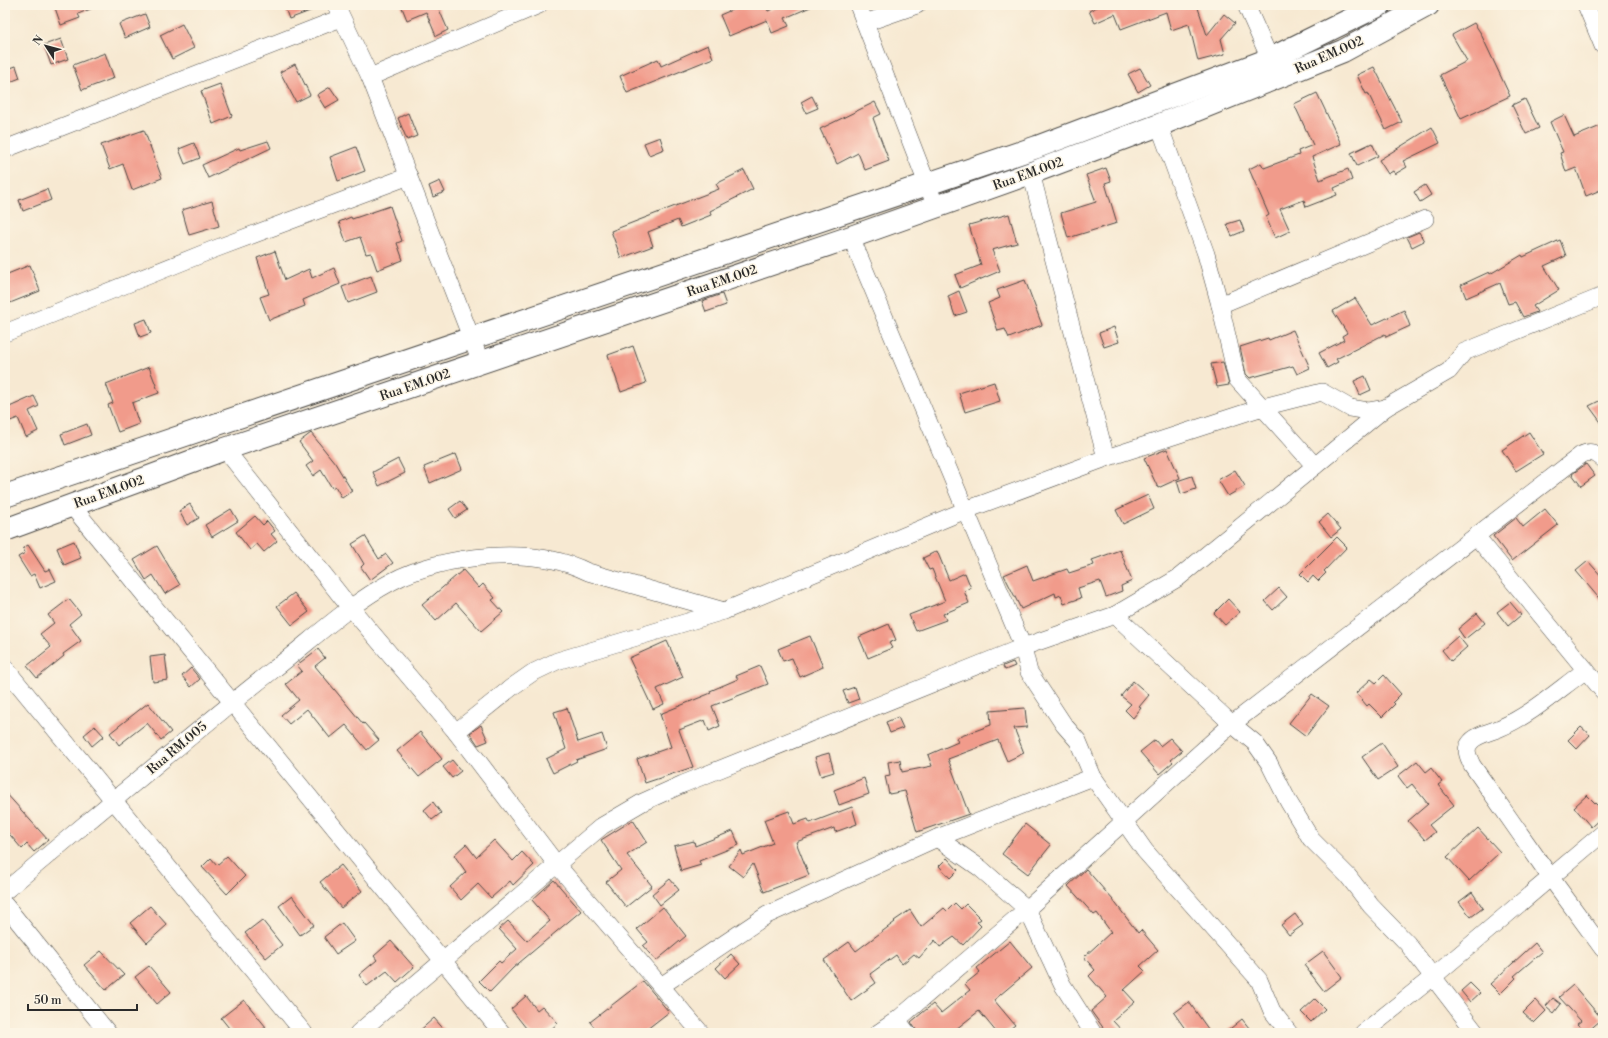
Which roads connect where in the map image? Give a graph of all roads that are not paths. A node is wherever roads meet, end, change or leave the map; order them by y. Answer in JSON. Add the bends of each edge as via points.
{"nodes":[{"id":1,"x":539,"y":5,"type":"edge"},
{"id":2,"x":858,"y":5,"type":"edge"},
{"id":3,"x":917,"y":5,"type":"edge"},
{"id":4,"x":1246,"y":5,"type":"edge"},
{"id":5,"x":1380,"y":5,"type":"edge"},
{"id":6,"x":1428,"y":5,"type":"edge"},
{"id":7,"x":1586,"y":5,"type":"edge"},
{"id":8,"x":339,"y":12,"type":"edge"},
{"id":9,"x":865,"y":23,"type":"junction"},
{"id":10,"x":1603,"y":46,"type":"edge"},
{"id":11,"x":1270,"y":59,"type":"junction"},
{"id":12,"x":370,"y":77,"type":"junction"},
{"id":13,"x":1159,"y":125,"type":"junction"},
{"id":14,"x":5,"y":149,"type":"edge"},
{"id":15,"x":1031,"y":173,"type":"junction"},
{"id":16,"x":409,"y":176,"type":"junction"},
{"id":17,"x":927,"y":184,"type":"junction"},
{"id":18,"x":936,"y":207,"type":"junction"},
{"id":19,"x":1425,"y":219,"type":"dead end"},
{"id":20,"x":851,"y":237,"type":"junction"},
{"id":21,"x":1603,"y":296,"type":"edge"},
{"id":22,"x":1220,"y":305,"type":"junction"},
{"id":23,"x":5,"y":333,"type":"edge"},
{"id":24,"x":470,"y":338,"type":"junction"},
{"id":25,"x":481,"y":363,"type":"junction"},
{"id":26,"x":1263,"y":407,"type":"junction"},
{"id":27,"x":1385,"y":408,"type":"junction"},
{"id":28,"x":225,"y":449,"type":"junction"},
{"id":29,"x":1106,"y":458,"type":"junction"},
{"id":30,"x":1603,"y":459,"type":"edge"},
{"id":31,"x":1315,"y":466,"type":"junction"},
{"id":32,"x":5,"y":496,"type":"edge"},
{"id":33,"x":72,"y":506,"type":"junction"},
{"id":34,"x":966,"y":510,"type":"junction"},
{"id":35,"x":5,"y":530,"type":"edge"},
{"id":36,"x":1476,"y":536,"type":"junction"},
{"id":37,"x":352,"y":609,"type":"junction"},
{"id":38,"x":724,"y":611,"type":"junction"},
{"id":39,"x":1115,"y":615,"type":"junction"},
{"id":40,"x":1023,"y":647,"type":"junction"},
{"id":41,"x":5,"y":668,"type":"edge"},
{"id":42,"x":1586,"y":670,"type":"junction"},
{"id":43,"x":1603,"y":691,"type":"edge"},
{"id":44,"x":231,"y":703,"type":"junction"},
{"id":45,"x":1232,"y":724,"type":"junction"},
{"id":46,"x":456,"y":732,"type":"junction"},
{"id":47,"x":1093,"y":777,"type":"junction"},
{"id":48,"x":114,"y":801,"type":"junction"},
{"id":49,"x":1124,"y":822,"type":"junction"},
{"id":50,"x":1603,"y":832,"type":"edge"},
{"id":51,"x":937,"y":838,"type":"junction"},
{"id":52,"x":557,"y":865,"type":"junction"},
{"id":53,"x":1551,"y":878,"type":"junction"},
{"id":54,"x":5,"y":891,"type":"edge"},
{"id":55,"x":5,"y":906,"type":"edge"},
{"id":56,"x":1027,"y":909,"type":"junction"},
{"id":57,"x":1603,"y":949,"type":"edge"},
{"id":58,"x":442,"y":961,"type":"junction"},
{"id":59,"x":1433,"y":977,"type":"junction"},
{"id":60,"x":661,"y":986,"type":"junction"},
{"id":61,"x":902,"y":1026,"type":"edge"},
{"id":62,"x":108,"y":1033,"type":"edge"},
{"id":63,"x":304,"y":1033,"type":"edge"},
{"id":64,"x":358,"y":1033,"type":"edge"},
{"id":65,"x":502,"y":1033,"type":"edge"},
{"id":66,"x":701,"y":1033,"type":"edge"},
{"id":67,"x":878,"y":1033,"type":"edge"},
{"id":68,"x":1094,"y":1033,"type":"edge"},
{"id":69,"x":1289,"y":1033,"type":"edge"},
{"id":70,"x":1363,"y":1033,"type":"edge"},
{"id":71,"x":1476,"y":1033,"type":"edge"}],
"edges":[{"from":1,"to":12,"type":"street"},
{"from":2,"to":9,"type":"street"},
{"from":3,"to":9,"type":"street"},
{"from":4,"to":11,"type":"street"},
{"from":5,"to":11,"type":"street","name":"Rua EM.002"},
{"from":6,"to":13,"type":"street","name":"Rua EM.002","via":[[1343,51]]},
{"from":7,"to":10,"type":"street"},
{"from":8,"to":12,"type":"street"},
{"from":8,"to":14,"type":"street"},
{"from":9,"to":17,"type":"street"},
{"from":11,"to":17,"type":"street","name":"Rua EM.002"},
{"from":12,"to":16,"type":"street"},
{"from":13,"to":15,"type":"street","name":"Rua EM.002"},
{"from":13,"to":22,"type":"street","via":[[1197,228]]},
{"from":15,"to":18,"type":"street","name":"Rua EM.002"},
{"from":15,"to":29,"type":"street"},
{"from":16,"to":23,"type":"street","via":[[212,250]]},
{"from":16,"to":24,"type":"street"},
{"from":17,"to":18,"type":"street"},
{"from":17,"to":24,"type":"street","name":"Rua EM.002"},
{"from":18,"to":20,"type":"street","name":"Rua EM.002"},
{"from":19,"to":22,"type":"street"},
{"from":20,"to":25,"type":"street","name":"Rua EM.002"},
{"from":20,"to":34,"type":"street"},
{"from":21,"to":27,"type":"street","via":[[1464,352],[1449,371]]},
{"from":22,"to":26,"type":"street","via":[[1237,379]]},
{"from":24,"to":25,"type":"street"},
{"from":24,"to":32,"type":"street","name":"Rua EM.002"},
{"from":25,"to":28,"type":"street","name":"Rua EM.002"},
{"from":26,"to":27,"type":"street","via":[[1322,392],[1350,408],[1368,411]]},
{"from":26,"to":29,"type":"street"},
{"from":26,"to":31,"type":"street"},
{"from":27,"to":31,"type":"street"},
{"from":28,"to":33,"type":"street","name":"Rua EM.002"},
{"from":28,"to":37,"type":"street"},
{"from":29,"to":34,"type":"street"},
{"from":30,"to":36,"type":"street","via":[[1596,453],[1581,454]]},
{"from":31,"to":39,"type":"street","via":[[1178,578]]},
{"from":33,"to":35,"type":"street","name":"Rua EM.002"},
{"from":33,"to":44,"type":"street"},
{"from":34,"to":38,"type":"street"},
{"from":34,"to":40,"type":"street"},
{"from":36,"to":42,"type":"street"},
{"from":36,"to":45,"type":"street"},
{"from":37,"to":38,"type":"street","name":"Rua RM.005","via":[[391,582],[422,569],[465,559],[512,555],[572,564],[588,572]]},
{"from":37,"to":44,"type":"street","name":"Rua RM.005"},
{"from":37,"to":46,"type":"street"},
{"from":38,"to":46,"type":"street","via":[[557,661],[532,673],[512,687]]},
{"from":39,"to":40,"type":"street"},
{"from":39,"to":45,"type":"street"},
{"from":40,"to":47,"type":"street","via":[[1029,672],[1064,725],[1078,741]]},
{"from":40,"to":52,"type":"street","via":[[643,802],[602,826]]},
{"from":41,"to":48,"type":"street"},
{"from":42,"to":43,"type":"street"},
{"from":42,"to":53,"type":"street","via":[[1536,707],[1504,726],[1472,740],[1468,746],[1467,756],[1472,765]]},
{"from":44,"to":48,"type":"street","name":"Rua RM.005"},
{"from":44,"to":58,"type":"street"},
{"from":45,"to":49,"type":"street"},
{"from":45,"to":59,"type":"street","via":[[1255,743],[1311,839],[1348,876]]},
{"from":46,"to":52,"type":"street"},
{"from":47,"to":49,"type":"street"},
{"from":47,"to":51,"type":"street"},
{"from":48,"to":54,"type":"street","name":"Rua RM.005"},
{"from":48,"to":63,"type":"street"},
{"from":49,"to":56,"type":"street"},
{"from":49,"to":69,"type":"street","via":[[1145,851],[1259,980],[1272,1010]]},
{"from":50,"to":53,"type":"street"},
{"from":51,"to":56,"type":"street","via":[[980,868]]},
{"from":51,"to":60,"type":"street","via":[[767,915]]},
{"from":52,"to":58,"type":"street"},
{"from":52,"to":60,"type":"street"},
{"from":53,"to":57,"type":"street"},
{"from":53,"to":59,"type":"street"},
{"from":55,"to":62,"type":"street"},
{"from":56,"to":61,"type":"street"},
{"from":56,"to":68,"type":"street","via":[[1062,984]]},
{"from":58,"to":64,"type":"street"},
{"from":58,"to":65,"type":"street"},
{"from":59,"to":70,"type":"street"},
{"from":59,"to":71,"type":"street"},
{"from":60,"to":66,"type":"street"},
{"from":61,"to":67,"type":"street"}]}
